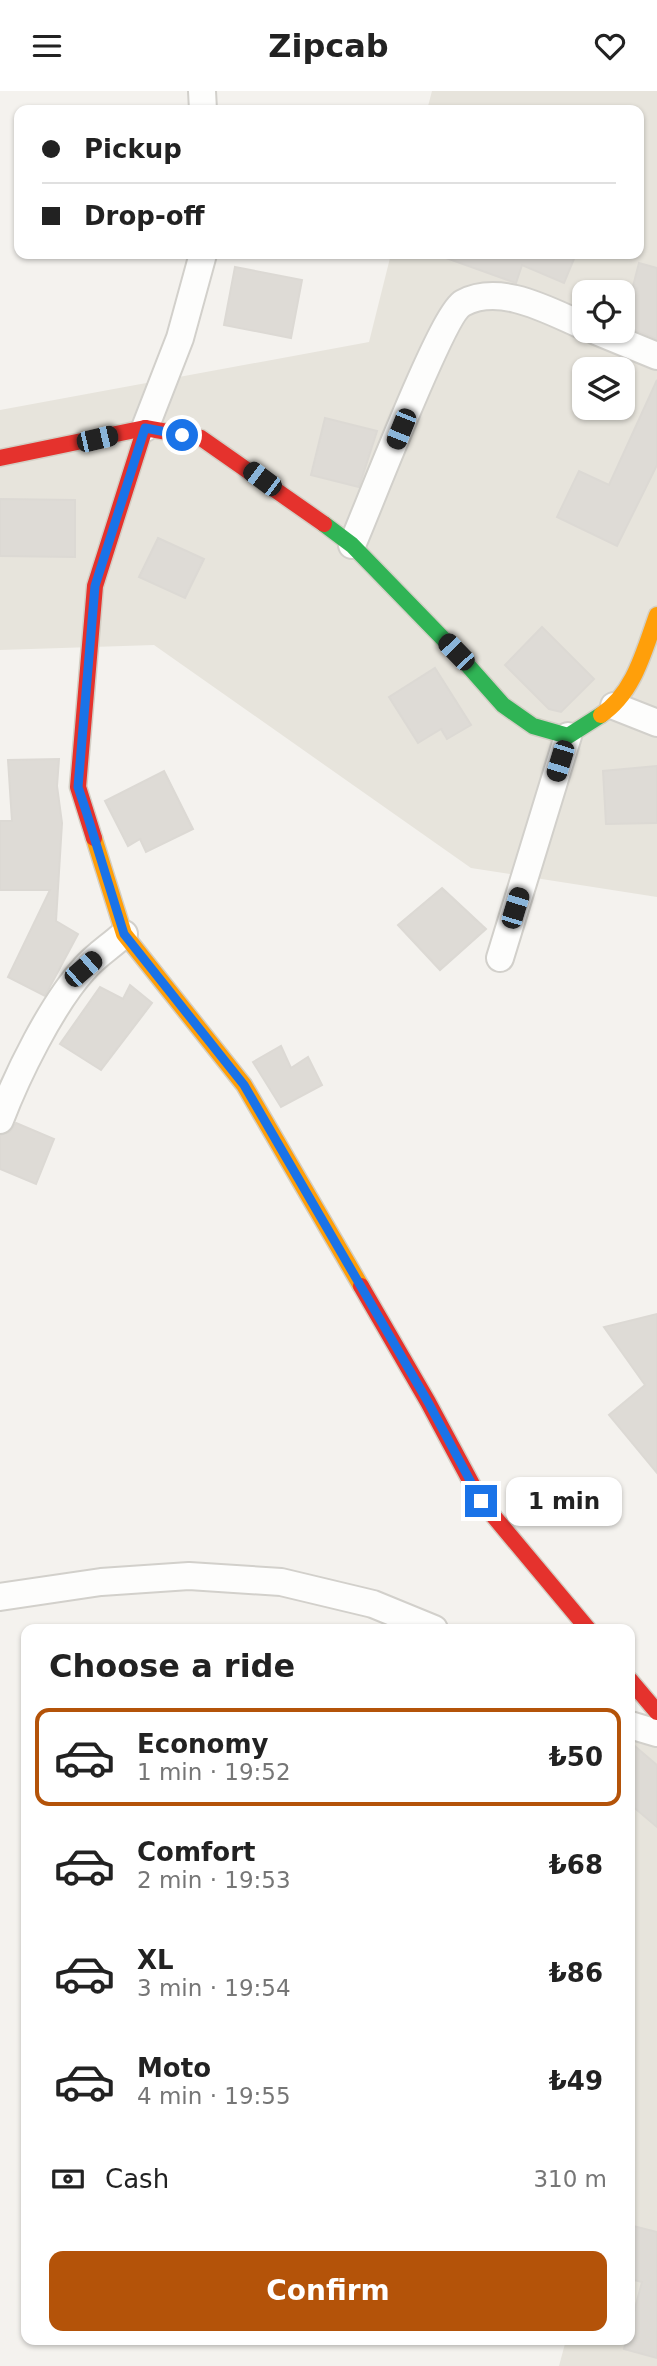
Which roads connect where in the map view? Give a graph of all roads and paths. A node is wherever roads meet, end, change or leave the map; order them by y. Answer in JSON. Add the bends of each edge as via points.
{"nodes":[{"id":1,"x":202,"y":259,"type":"edge"},
{"id":2,"x":572,"y":321,"type":"edge"},
{"id":3,"x":625,"y":343,"type":"edge"},
{"id":4,"x":657,"y":356,"type":"edge"},
{"id":5,"x":145,"y":428,"type":"junction"},
{"id":6,"x":0,"y":458,"type":"edge"},
{"id":7,"x":352,"y":545,"type":"junction"},
{"id":8,"x":657,"y":615,"type":"edge"},
{"id":9,"x":614,"y":706,"type":"junction"},
{"id":10,"x":657,"y":723,"type":"edge"},
{"id":11,"x":568,"y":736,"type":"junction"},
{"id":12,"x":124,"y":934,"type":"junction"},
{"id":13,"x":500,"y":958,"type":"dead end"},
{"id":14,"x":0,"y":1120,"type":"edge"},
{"id":15,"x":0,"y":1597,"type":"edge"},
{"id":16,"x":422,"y":1624,"type":"edge"},
{"id":17,"x":584,"y":1624,"type":"edge"},
{"id":18,"x":635,"y":1686,"type":"edge"},
{"id":19,"x":657,"y":1712,"type":"edge"},
{"id":20,"x":635,"y":1726,"type":"edge"},
{"id":21,"x":657,"y":1733,"type":"edge"}],
"edges":[{"from":1,"to":5,"type":"street","via":[[180,338]]},
{"from":2,"to":7,"type":"street","via":[[520,299],[485,296],[460,304],[440,336]]},
{"from":3,"to":4,"type":"street"},
{"from":5,"to":6,"type":"street"},
{"from":5,"to":7,"type":"street","via":[[201,438]]},
{"from":5,"to":12,"type":"street","via":[[95,586],[78,787]]},
{"from":7,"to":11,"type":"street","via":[[503,705],[533,726]]},
{"from":8,"to":9,"type":"street","via":[[638,669]]},
{"from":9,"to":10,"type":"street"},
{"from":9,"to":11,"type":"street"},
{"from":11,"to":13,"type":"street"},
{"from":12,"to":14,"type":"street","via":[[83,969],[59,1004]]},
{"from":12,"to":17,"type":"street","via":[[244,1085],[481,1501]]},
{"from":15,"to":16,"type":"street","via":[[101,1582],[189,1576],[281,1582],[373,1604]]},
{"from":18,"to":19,"type":"street"},
{"from":20,"to":21,"type":"street"}]}
